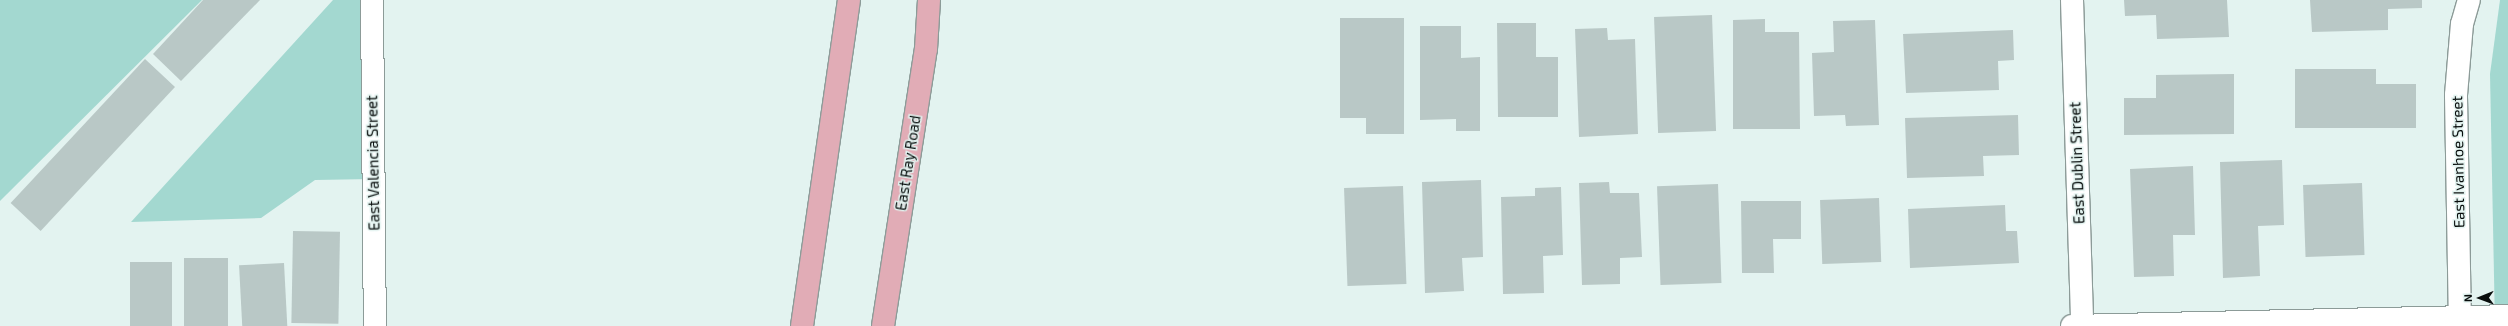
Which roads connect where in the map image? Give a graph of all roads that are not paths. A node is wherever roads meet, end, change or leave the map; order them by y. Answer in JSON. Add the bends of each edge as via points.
{"nodes":[{"id":1,"x":372,"y":0,"type":"edge"},
{"id":2,"x":849,"y":0,"type":"edge"},
{"id":3,"x":929,"y":0,"type":"edge"},
{"id":4,"x":2072,"y":0,"type":"edge"},
{"id":5,"x":2469,"y":0,"type":"edge"},
{"id":6,"x":2508,"y":316,"type":"edge"},
{"id":7,"x":2460,"y":322,"type":"edge"},
{"id":8,"x":2263,"y":324,"type":"edge"},
{"id":9,"x":375,"y":326,"type":"edge"},
{"id":10,"x":802,"y":326,"type":"edge"},
{"id":11,"x":883,"y":326,"type":"edge"},
{"id":12,"x":2072,"y":326,"type":"edge"},
{"id":13,"x":2082,"y":326,"type":"edge"}],
"edges":[{"from":1,"to":9,"type":"street","name":"East Valencia Street"},
{"from":2,"to":10,"type":"main road"},
{"from":3,"to":11,"type":"main road","name":"East Ray Road","via":[[926,49]]},
{"from":4,"to":13,"type":"street","name":"East Dublin Street"},
{"from":5,"to":7,"type":"street","name":"East Ivanhoe Street","via":[[2462,24],[2456,95]]},
{"from":6,"to":7,"type":"street"},
{"from":7,"to":8,"type":"street"},
{"from":8,"to":13,"type":"street"},
{"from":12,"to":13,"type":"street"}]}
